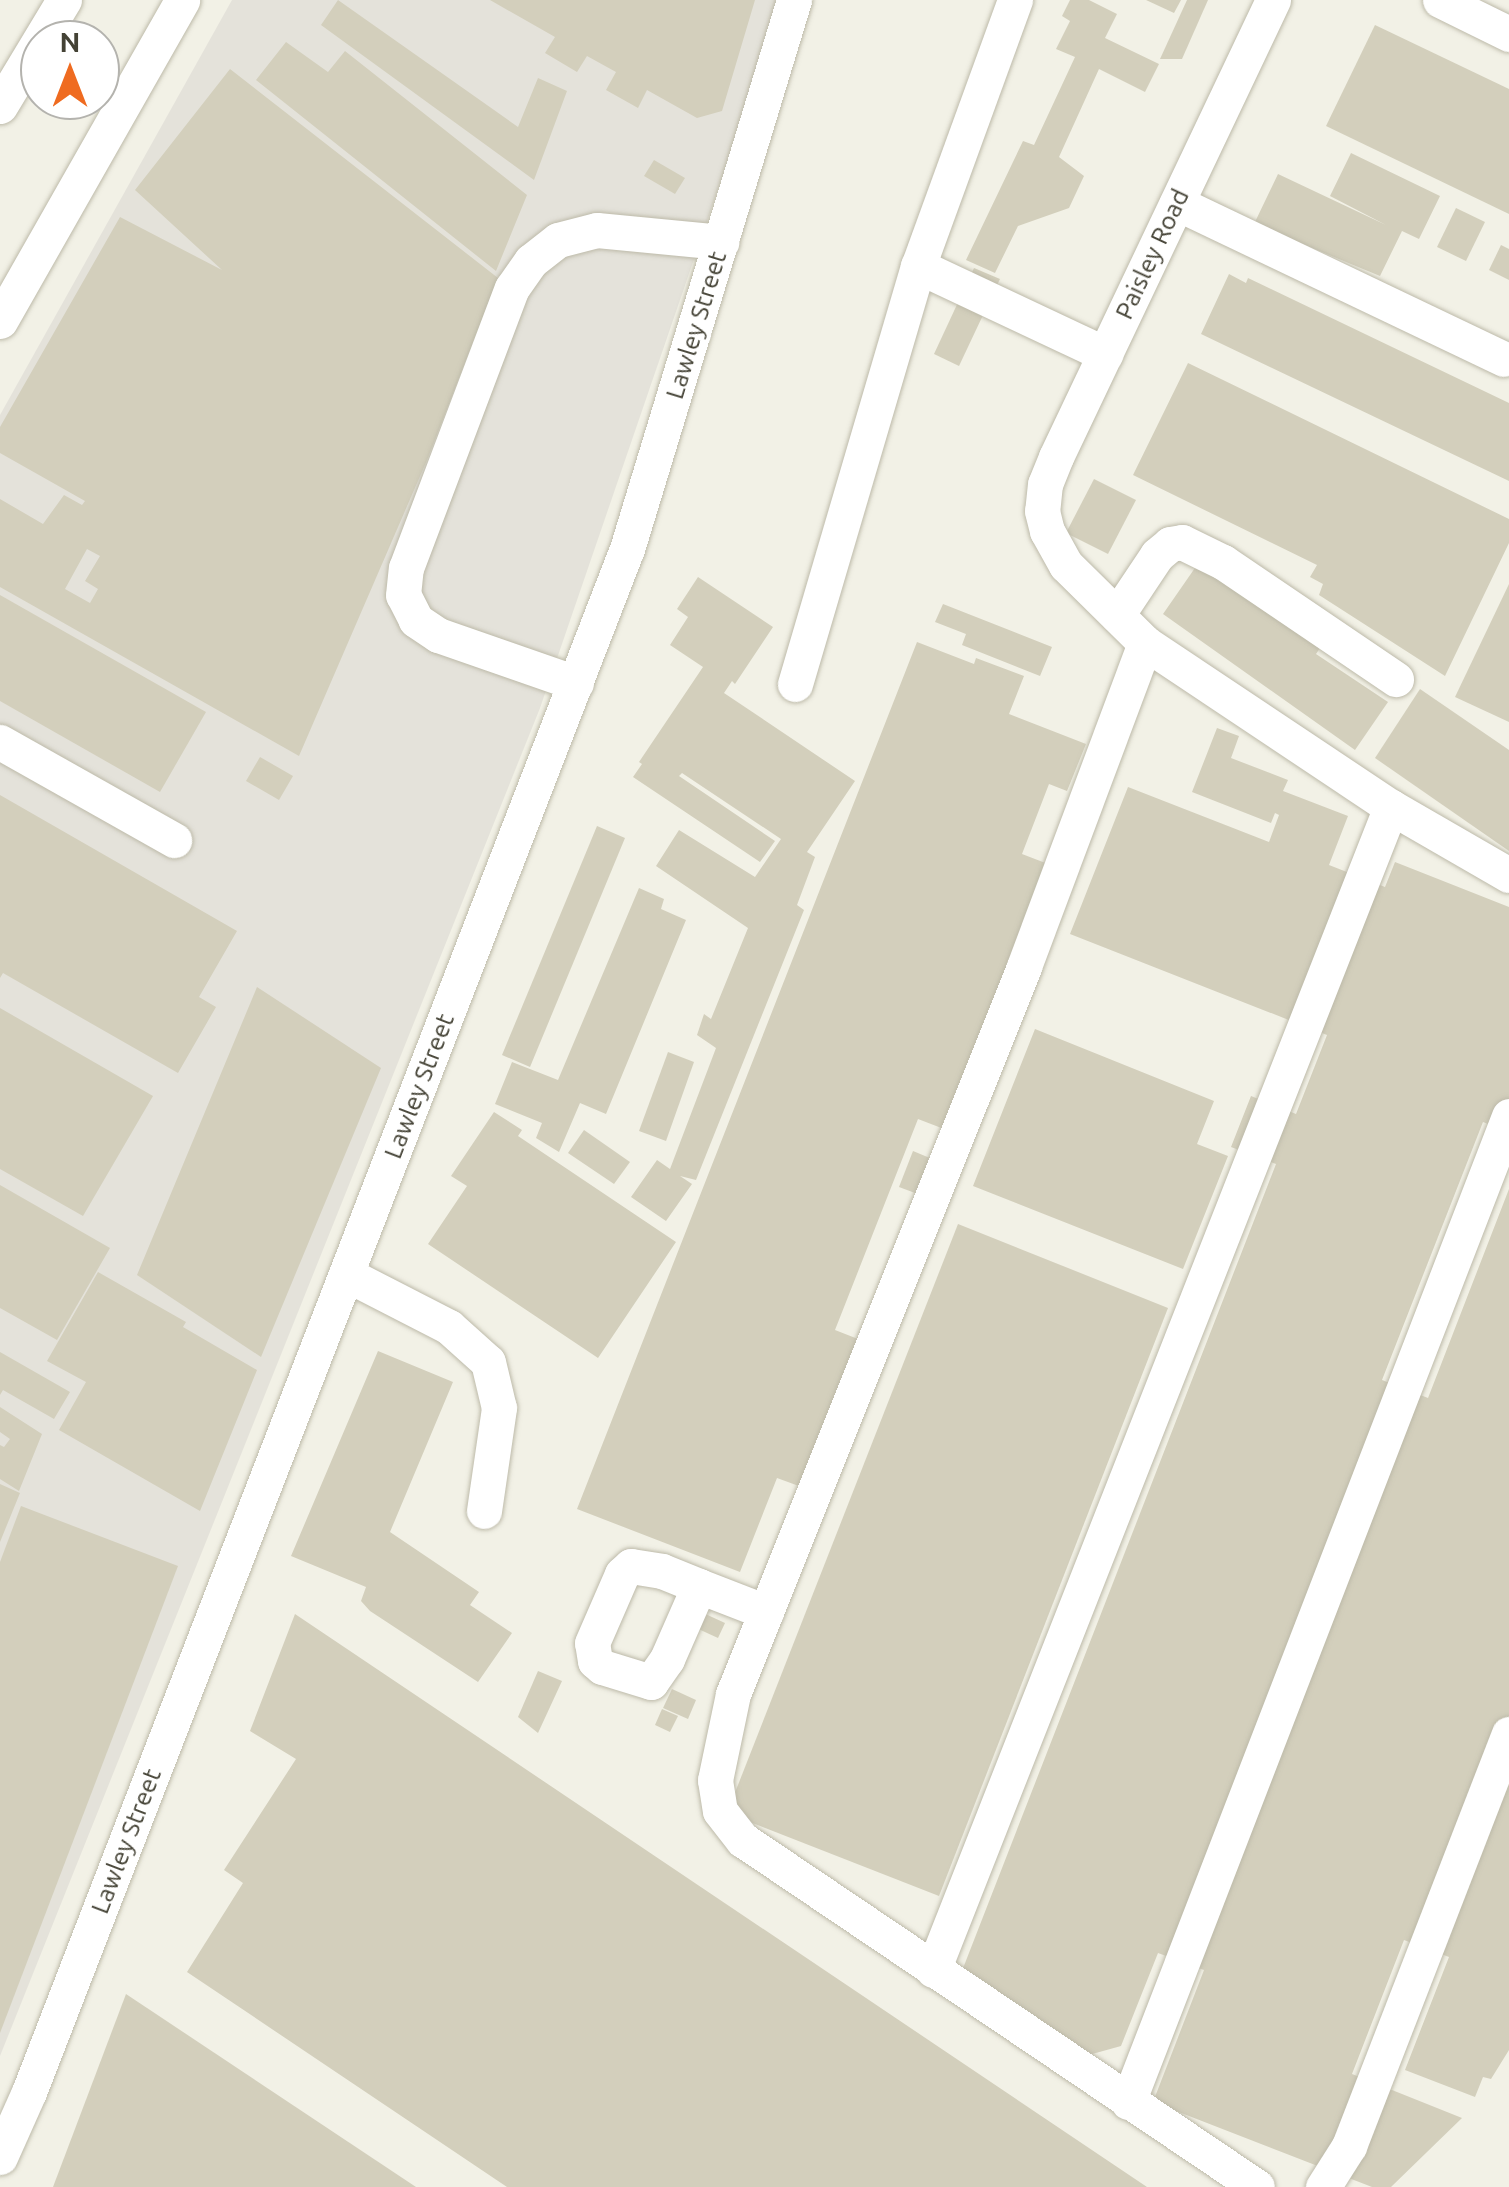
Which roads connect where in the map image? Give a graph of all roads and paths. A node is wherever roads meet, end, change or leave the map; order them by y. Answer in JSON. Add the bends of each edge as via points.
{"nodes":[{"id":1,"x":64,"y":0,"type":"edge"},
{"id":2,"x":182,"y":0,"type":"edge"},
{"id":3,"x":794,"y":0,"type":"edge"},
{"id":4,"x":1014,"y":0,"type":"edge"},
{"id":5,"x":1273,"y":0,"type":"edge"},
{"id":6,"x":1440,"y":0,"type":"edge"},
{"id":7,"x":1509,"y":34,"type":"edge"},
{"id":8,"x":0,"y":106,"type":"edge"},
{"id":9,"x":1177,"y":202,"type":"junction"},
{"id":10,"x":721,"y":242,"type":"junction"},
{"id":11,"x":918,"y":266,"type":"junction"},
{"id":12,"x":0,"y":321,"type":"edge"},
{"id":13,"x":1105,"y":354,"type":"junction"},
{"id":14,"x":1504,"y":360,"type":"dead end"},
{"id":15,"x":1117,"y":615,"type":"junction"},
{"id":16,"x":1146,"y":643,"type":"junction"},
{"id":17,"x":1396,"y":680,"type":"dead end"},
{"id":18,"x":576,"y":682,"type":"junction"},
{"id":19,"x":795,"y":684,"type":"dead end"},
{"id":20,"x":0,"y":742,"type":"edge"},
{"id":21,"x":1391,"y":807,"type":"junction"},
{"id":22,"x":174,"y":840,"type":"dead end"},
{"id":23,"x":1509,"y":874,"type":"edge"},
{"id":24,"x":1509,"y":1116,"type":"edge"},
{"id":25,"x":346,"y":1274,"type":"junction"},
{"id":26,"x":484,"y":1511,"type":"dead end"},
{"id":27,"x":699,"y":1586,"type":"dead end"},
{"id":28,"x":766,"y":1612,"type":"junction"},
{"id":29,"x":1509,"y":1734,"type":"edge"},
{"id":30,"x":933,"y":1970,"type":"junction"},
{"id":31,"x":1128,"y":2102,"type":"junction"},
{"id":32,"x":0,"y":2157,"type":"edge"},
{"id":33,"x":1257,"y":2187,"type":"edge"},
{"id":34,"x":1323,"y":2187,"type":"edge"}],
"edges":[{"from":1,"to":8,"type":"street"},
{"from":2,"to":12,"type":"street"},
{"from":3,"to":10,"type":"street","name":"Lawley Street"},
{"from":4,"to":11,"type":"street"},
{"from":5,"to":9,"type":"street","name":"Paisley Road"},
{"from":6,"to":7,"type":"street"},
{"from":9,"to":13,"type":"street","name":"Paisley Road"},
{"from":9,"to":14,"type":"street"},
{"from":10,"to":18,"type":"street","name":"Lawley Street","via":[[628,549]]},
{"from":10,"to":18,"type":"street","via":[[597,230],[558,240],[531,261],[512,288],[406,568],[403,595],[416,620],[438,636]]},
{"from":11,"to":13,"type":"street"},
{"from":11,"to":19,"type":"street"},
{"from":13,"to":15,"type":"street","name":"Paisley Road","via":[[1045,484],[1042,512],[1054,549]]},
{"from":15,"to":16,"type":"street"},
{"from":15,"to":17,"type":"street","via":[[1158,555],[1182,542],[1223,562]]},
{"from":16,"to":21,"type":"street"},
{"from":16,"to":28,"type":"street"},
{"from":18,"to":25,"type":"street","name":"Lawley Street"},
{"from":20,"to":22,"type":"street"},
{"from":21,"to":23,"type":"street"},
{"from":21,"to":30,"type":"street"},
{"from":24,"to":31,"type":"street"},
{"from":25,"to":26,"type":"street","via":[[449,1327],[488,1362],[500,1408]]},
{"from":25,"to":32,"type":"street","name":"Lawley Street"},
{"from":27,"to":28,"type":"street"},
{"from":28,"to":30,"type":"street","via":[[720,1748],[720,1811],[743,1840]]},
{"from":29,"to":34,"type":"street","via":[[1349,2146]]},
{"from":30,"to":31,"type":"street"},
{"from":31,"to":33,"type":"street"}]}
